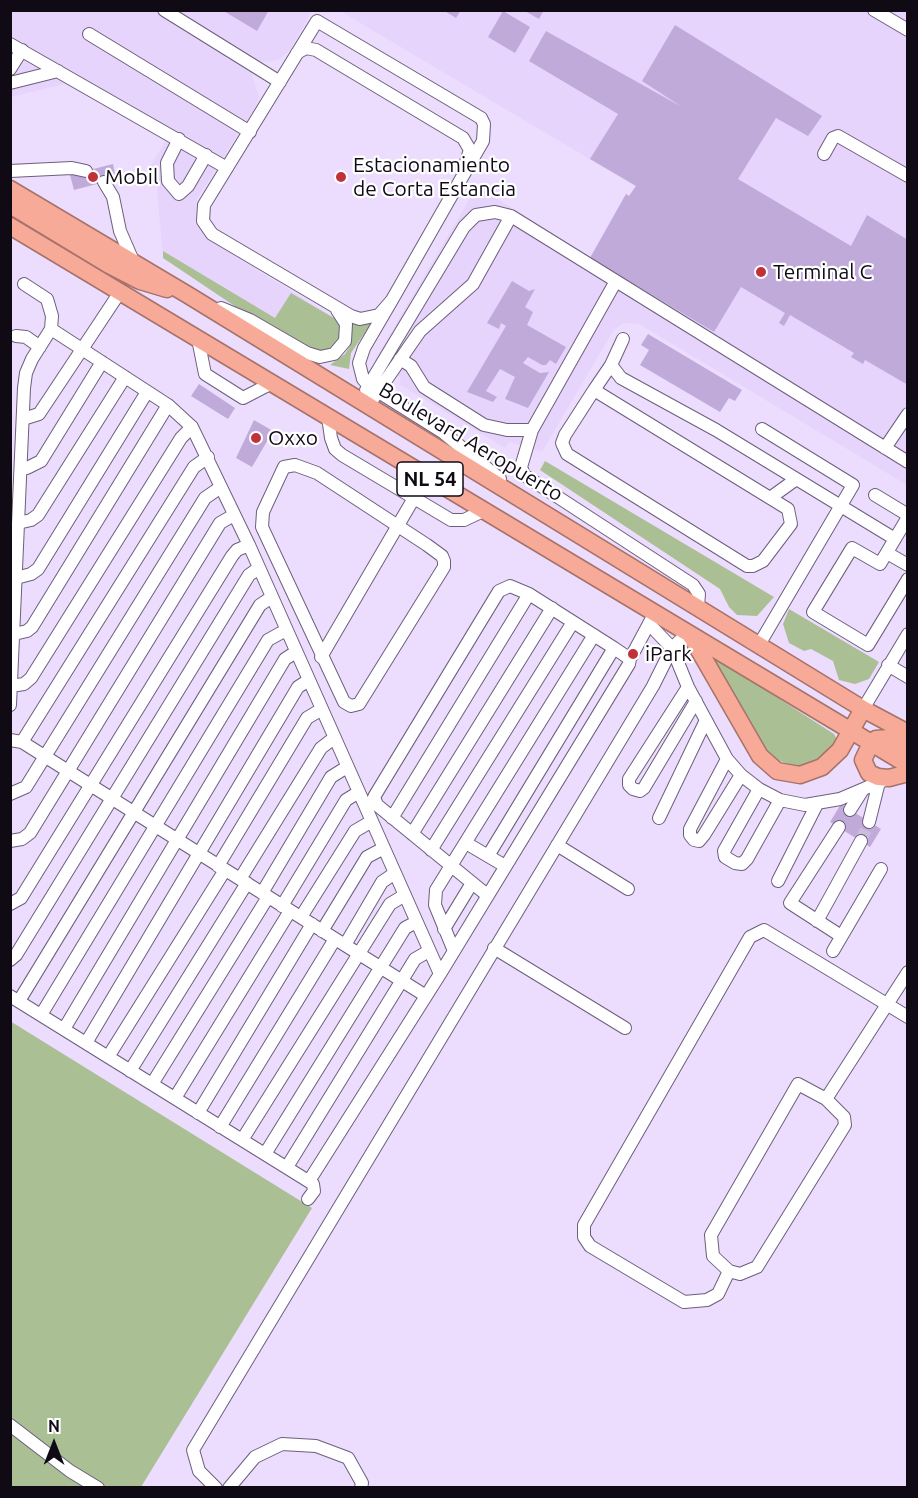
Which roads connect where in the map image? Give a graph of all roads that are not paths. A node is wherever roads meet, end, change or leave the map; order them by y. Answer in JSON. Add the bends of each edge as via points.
{"nodes":[{"id":1,"x":164,"y":10,"type":"edge"},
{"id":2,"x":874,"y":10,"type":"edge"},
{"id":3,"x":908,"y":30,"type":"edge"},
{"id":4,"x":89,"y":34,"type":"dead end"},
{"id":5,"x":16,"y":47,"type":"edge"},
{"id":6,"x":294,"y":57,"type":"junction"},
{"id":7,"x":10,"y":69,"type":"edge"},
{"id":8,"x":58,"y":71,"type":"junction"},
{"id":9,"x":280,"y":82,"type":"junction"},
{"id":10,"x":10,"y":83,"type":"edge"},
{"id":11,"x":250,"y":132,"type":"junction"},
{"id":12,"x":179,"y":139,"type":"junction"},
{"id":13,"x":824,"y":154,"type":"dead end"},
{"id":14,"x":206,"y":155,"type":"junction"},
{"id":15,"x":227,"y":168,"type":"junction"},
{"id":16,"x":10,"y":171,"type":"edge"},
{"id":17,"x":86,"y":171,"type":"tunnel mouth"},
{"id":18,"x":908,"y":176,"type":"edge"},
{"id":19,"x":104,"y":182,"type":"tunnel mouth"},
{"id":20,"x":457,"y":186,"type":"junction"},
{"id":21,"x":10,"y":189,"type":"edge"},
{"id":22,"x":10,"y":205,"type":"edge"},
{"id":23,"x":511,"y":216,"type":"junction"},
{"id":24,"x":10,"y":226,"type":"edge"},
{"id":25,"x":134,"y":262,"type":"junction"},
{"id":26,"x":616,"y":281,"type":"junction"},
{"id":27,"x":24,"y":284,"type":"dead end"},
{"id":28,"x":120,"y":292,"type":"junction"},
{"id":29,"x":188,"y":295,"type":"junction"},
{"id":30,"x":392,"y":300,"type":"junction"},
{"id":31,"x":336,"y":309,"type":"junction"},
{"id":32,"x":51,"y":329,"type":"junction"},
{"id":33,"x":16,"y":336,"type":"dead end"},
{"id":34,"x":198,"y":339,"type":"junction"},
{"id":35,"x":623,"y":339,"type":"dead end"},
{"id":36,"x":40,"y":347,"type":"junction"},
{"id":37,"x":82,"y":349,"type":"junction"},
{"id":38,"x":400,"y":358,"type":"junction"},
{"id":39,"x":102,"y":362,"type":"junction"},
{"id":40,"x":611,"y":365,"type":"junction"},
{"id":41,"x":125,"y":377,"type":"junction"},
{"id":42,"x":272,"y":383,"type":"junction"},
{"id":43,"x":374,"y":388,"type":"junction"},
{"id":44,"x":594,"y":390,"type":"junction"},
{"id":45,"x":147,"y":392,"type":"junction"},
{"id":46,"x":364,"y":403,"type":"junction"},
{"id":47,"x":168,"y":405,"type":"junction"},
{"id":48,"x":908,"y":414,"type":"edge"},
{"id":49,"x":328,"y":417,"type":"junction"},
{"id":50,"x":23,"y":419,"type":"junction"},
{"id":51,"x":192,"y":427,"type":"junction"},
{"id":52,"x":762,"y":429,"type":"dead end"},
{"id":53,"x":532,"y":430,"type":"junction"},
{"id":54,"x":885,"y":448,"type":"junction"},
{"id":55,"x":208,"y":458,"type":"junction"},
{"id":56,"x":908,"y":462,"type":"edge"},
{"id":57,"x":21,"y":468,"type":"junction"},
{"id":58,"x":795,"y":480,"type":"junction"},
{"id":59,"x":222,"y":487,"type":"junction"},
{"id":60,"x":875,"y":495,"type":"dead end"},
{"id":61,"x":414,"y":498,"type":"junction"},
{"id":62,"x":770,"y":498,"type":"junction"},
{"id":63,"x":535,"y":507,"type":"junction"},
{"id":64,"x":840,"y":508,"type":"junction"},
{"id":65,"x":483,"y":511,"type":"junction"},
{"id":66,"x":234,"y":515,"type":"junction"},
{"id":67,"x":908,"y":516,"type":"edge"},
{"id":68,"x":18,"y":523,"type":"junction"},
{"id":69,"x":398,"y":526,"type":"junction"},
{"id":70,"x":895,"y":539,"type":"junction"},
{"id":71,"x":249,"y":545,"type":"junction"},
{"id":72,"x":887,"y":553,"type":"junction"},
{"id":73,"x":908,"y":565,"type":"edge"},
{"id":74,"x":259,"y":568,"type":"junction"},
{"id":75,"x":16,"y":578,"type":"junction"},
{"id":76,"x":908,"y":579,"type":"edge"},
{"id":77,"x":529,"y":594,"type":"junction"},
{"id":78,"x":272,"y":597,"type":"junction"},
{"id":79,"x":698,"y":606,"type":"junction"},
{"id":80,"x":552,"y":608,"type":"junction"},
{"id":81,"x":652,"y":619,"type":"junction"},
{"id":82,"x":573,"y":622,"type":"junction"},
{"id":83,"x":286,"y":630,"type":"junction"},
{"id":84,"x":14,"y":634,"type":"junction"},
{"id":85,"x":908,"y":634,"type":"edge"},
{"id":86,"x":594,"y":635,"type":"junction"},
{"id":87,"x":689,"y":636,"type":"junction"},
{"id":88,"x":760,"y":643,"type":"junction"},
{"id":89,"x":614,"y":648,"type":"junction"},
{"id":90,"x":672,"y":648,"type":"junction"},
{"id":91,"x":296,"y":652,"type":"junction"},
{"id":92,"x":321,"y":657,"type":"junction"},
{"id":93,"x":630,"y":659,"type":"junction"},
{"id":94,"x":888,"y":665,"type":"junction"},
{"id":95,"x":908,"y":677,"type":"edge"},
{"id":96,"x":309,"y":680,"type":"junction"},
{"id":97,"x":11,"y":686,"type":"edge"},
{"id":98,"x":688,"y":687,"type":"junction"},
{"id":99,"x":696,"y":701,"type":"junction"},
{"id":100,"x":10,"y":705,"type":"edge"},
{"id":101,"x":863,"y":708,"type":"junction"},
{"id":102,"x":322,"y":709,"type":"junction"},
{"id":103,"x":706,"y":720,"type":"junction"},
{"id":104,"x":850,"y":731,"type":"junction"},
{"id":105,"x":908,"y":733,"type":"edge"},
{"id":106,"x":334,"y":738,"type":"junction"},
{"id":107,"x":16,"y":741,"type":"edge"},
{"id":108,"x":871,"y":743,"type":"junction"},
{"id":109,"x":908,"y":747,"type":"edge"},
{"id":110,"x":45,"y":757,"type":"junction"},
{"id":111,"x":727,"y":759,"type":"junction"},
{"id":112,"x":908,"y":765,"type":"edge"},
{"id":113,"x":347,"y":766,"type":"junction"},
{"id":114,"x":68,"y":771,"type":"junction"},
{"id":115,"x":908,"y":773,"type":"edge"},
{"id":116,"x":741,"y":775,"type":"junction"},
{"id":117,"x":884,"y":780,"type":"junction"},
{"id":118,"x":90,"y":785,"type":"junction"},
{"id":119,"x":759,"y":789,"type":"junction"},
{"id":120,"x":862,"y":790,"type":"junction"},
{"id":121,"x":359,"y":792,"type":"junction"},
{"id":122,"x":10,"y":794,"type":"edge"},
{"id":123,"x":113,"y":799,"type":"junction"},
{"id":124,"x":780,"y":800,"type":"junction"},
{"id":125,"x":817,"y":804,"type":"junction"},
{"id":126,"x":850,"y":810,"type":"dead end"},
{"id":127,"x":133,"y":812,"type":"junction"},
{"id":128,"x":392,"y":818,"type":"junction"},
{"id":129,"x":659,"y":818,"type":"dead end"},
{"id":130,"x":372,"y":821,"type":"junction"},
{"id":131,"x":869,"y":822,"type":"tunnel mouth"},
{"id":132,"x":155,"y":825,"type":"junction"},
{"id":133,"x":839,"y":828,"type":"dead end"},
{"id":134,"x":412,"y":834,"type":"junction"},
{"id":135,"x":176,"y":839,"type":"junction"},
{"id":136,"x":10,"y":841,"type":"edge"},
{"id":137,"x":861,"y":841,"type":"tunnel mouth"},
{"id":138,"x":465,"y":843,"type":"junction"},
{"id":139,"x":557,"y":845,"type":"junction"},
{"id":140,"x":384,"y":848,"type":"junction"},
{"id":141,"x":431,"y":850,"type":"junction"},
{"id":142,"x":198,"y":853,"type":"junction"},
{"id":143,"x":488,"y":856,"type":"junction"},
{"id":144,"x":451,"y":866,"type":"junction"},
{"id":145,"x":505,"y":866,"type":"junction"},
{"id":146,"x":221,"y":868,"type":"junction"},
{"id":147,"x":881,"y":869,"type":"dead end"},
{"id":148,"x":395,"y":873,"type":"junction"},
{"id":149,"x":244,"y":881,"type":"junction"},
{"id":150,"x":778,"y":881,"type":"dead end"},
{"id":151,"x":472,"y":883,"type":"junction"},
{"id":152,"x":628,"y":889,"type":"dead end"},
{"id":153,"x":265,"y":895,"type":"junction"},
{"id":154,"x":405,"y":895,"type":"junction"},
{"id":155,"x":487,"y":895,"type":"junction"},
{"id":156,"x":10,"y":904,"type":"edge"},
{"id":157,"x":302,"y":918,"type":"junction"},
{"id":158,"x":817,"y":921,"type":"junction"},
{"id":159,"x":416,"y":922,"type":"junction"},
{"id":160,"x":444,"y":929,"type":"junction"},
{"id":161,"x":841,"y":936,"type":"junction"},
{"id":162,"x":340,"y":942,"type":"junction"},
{"id":163,"x":494,"y":948,"type":"junction"},
{"id":164,"x":429,"y":951,"type":"junction"},
{"id":165,"x":454,"y":951,"type":"junction"},
{"id":166,"x":833,"y":951,"type":"dead end"},
{"id":167,"x":360,"y":955,"type":"junction"},
{"id":168,"x":10,"y":960,"type":"edge"},
{"id":169,"x":380,"y":967,"type":"junction"},
{"id":170,"x":908,"y":972,"type":"edge"},
{"id":171,"x":440,"y":974,"type":"junction"},
{"id":172,"x":402,"y":981,"type":"junction"},
{"id":173,"x":426,"y":996,"type":"junction"},
{"id":174,"x":15,"y":999,"type":"edge"},
{"id":175,"x":888,"y":1006,"type":"junction"},
{"id":176,"x":41,"y":1015,"type":"junction"},
{"id":177,"x":908,"y":1017,"type":"edge"},
{"id":178,"x":625,"y":1028,"type":"dead end"},
{"id":179,"x":64,"y":1029,"type":"junction"},
{"id":180,"x":86,"y":1043,"type":"junction"},
{"id":181,"x":108,"y":1057,"type":"junction"},
{"id":182,"x":130,"y":1071,"type":"junction"},
{"id":183,"x":152,"y":1084,"type":"junction"},
{"id":184,"x":175,"y":1098,"type":"junction"},
{"id":185,"x":826,"y":1099,"type":"junction"},
{"id":186,"x":198,"y":1113,"type":"junction"},
{"id":187,"x":220,"y":1127,"type":"junction"},
{"id":188,"x":242,"y":1140,"type":"junction"},
{"id":189,"x":265,"y":1154,"type":"junction"},
{"id":190,"x":287,"y":1167,"type":"junction"},
{"id":191,"x":309,"y":1181,"type":"junction"},
{"id":192,"x":308,"y":1199,"type":"dead end"},
{"id":193,"x":729,"y":1271,"type":"junction"},
{"id":194,"x":10,"y":1425,"type":"edge"},
{"id":195,"x":98,"y":1488,"type":"edge"},
{"id":196,"x":216,"y":1488,"type":"edge"},
{"id":197,"x":229,"y":1488,"type":"edge"},
{"id":198,"x":362,"y":1488,"type":"edge"}],
"edges":[{"from":1,"to":9,"type":"street"},
{"from":2,"to":3,"type":"street"},
{"from":4,"to":11,"type":"street"},
{"from":5,"to":7,"type":"street"},
{"from":5,"to":8,"type":"street"},
{"from":6,"to":9,"type":"street"},
{"from":6,"to":20,"type":"street","via":[[306,48],[316,50],[463,138],[470,150]]},
{"from":6,"to":20,"type":"street","via":[[317,21],[481,118],[483,141]]},
{"from":8,"to":10,"type":"street"},
{"from":8,"to":12,"type":"street"},
{"from":9,"to":11,"type":"street"},
{"from":11,"to":15,"type":"street"},
{"from":12,"to":14,"type":"street"},
{"from":12,"to":14,"type":"street","via":[[167,163],[168,181],[178,194],[188,186]]},
{"from":13,"to":18,"type":"street","via":[[832,138],[838,136]]},
{"from":14,"to":15,"type":"street"},
{"from":15,"to":31,"type":"street","via":[[204,205],[206,228]]},
{"from":16,"to":17,"type":"street"},
{"from":19,"to":25,"type":"street","via":[[113,197],[120,231]]},
{"from":20,"to":30,"type":"street"},
{"from":21,"to":25,"type":"highway","name":"Boulevard Aeropuerto","number":"NL 54"},
{"from":22,"to":29,"type":"highway","via":[[124,273]]},
{"from":23,"to":26,"type":"street"},
{"from":23,"to":38,"type":"street","via":[[473,284],[420,331]]},
{"from":23,"to":43,"type":"street","via":[[484,213],[464,227]]},
{"from":24,"to":28,"type":"highway","number":"NL 54"},
{"from":25,"to":29,"type":"highway","name":"Boulevard Aeropuerto","number":"NL 54"},
{"from":26,"to":53,"type":"street"},
{"from":26,"to":54,"type":"street"},
{"from":27,"to":32,"type":"street","via":[[47,299]]},
{"from":28,"to":34,"type":"highway","number":"NL 54"},
{"from":28,"to":37,"type":"street"},
{"from":29,"to":31,"type":"street","via":[[250,320],[320,357],[339,350],[346,338],[346,324]]},
{"from":29,"to":46,"type":"highway","name":"Boulevard Aeropuerto","number":"NL 54"},
{"from":30,"to":31,"type":"street","via":[[379,315],[370,318]]},
{"from":30,"to":43,"type":"street","via":[[360,355],[360,371]]},
{"from":32,"to":36,"type":"street"},
{"from":32,"to":37,"type":"street"},
{"from":33,"to":36,"type":"street","via":[[26,337]]},
{"from":34,"to":42,"type":"highway","number":"NL 54"},
{"from":34,"to":42,"type":"street","via":[[205,374],[243,398]]},
{"from":35,"to":40,"type":"street"},
{"from":36,"to":50,"type":"street","via":[[26,374]]},
{"from":37,"to":39,"type":"street"},
{"from":37,"to":50,"type":"street","via":[[39,414]]},
{"from":38,"to":43,"type":"street"},
{"from":38,"to":53,"type":"street","via":[[411,366],[424,387],[484,425]]},
{"from":39,"to":41,"type":"street"},
{"from":39,"to":57,"type":"street","via":[[41,461]]},
{"from":40,"to":44,"type":"street"},
{"from":40,"to":58,"type":"street","via":[[621,378],[716,430]]},
{"from":41,"to":45,"type":"street"},
{"from":41,"to":68,"type":"street","via":[[38,515]]},
{"from":42,"to":49,"type":"highway","number":"NL 54"},
{"from":43,"to":46,"type":"street"},
{"from":43,"to":63,"type":"street","via":[[444,433]]},
{"from":44,"to":62,"type":"street"},
{"from":44,"to":62,"type":"street","via":[[565,435],[562,443],[567,454],[747,566],[763,561],[791,524],[788,509]]},
{"from":45,"to":47,"type":"street"},
{"from":45,"to":75,"type":"street","via":[[38,569]]},
{"from":46,"to":63,"type":"highway","name":"Boulevard Aeropuerto","number":"NL 54"},
{"from":47,"to":51,"type":"street"},
{"from":47,"to":84,"type":"street","via":[[32,627]]},
{"from":48,"to":54,"type":"street"},
{"from":49,"to":61,"type":"street","via":[[335,448]]},
{"from":49,"to":65,"type":"highway","number":"NL 54"},
{"from":50,"to":57,"type":"street"},
{"from":51,"to":55,"type":"street"},
{"from":51,"to":97,"type":"street","via":[[181,438],[31,678]]},
{"from":52,"to":64,"type":"street","via":[[853,485]]},
{"from":53,"to":79,"type":"street","via":[[521,467],[524,475],[693,585],[699,594]]},
{"from":54,"to":56,"type":"street"},
{"from":55,"to":59,"type":"street"},
{"from":55,"to":107,"type":"street","via":[[194,467]]},
{"from":57,"to":68,"type":"street"},
{"from":58,"to":62,"type":"street"},
{"from":58,"to":64,"type":"street"},
{"from":59,"to":66,"type":"street"},
{"from":59,"to":110,"type":"street","via":[[205,498]]},
{"from":60,"to":67,"type":"street"},
{"from":61,"to":65,"type":"street","via":[[451,520],[464,520]]},
{"from":61,"to":69,"type":"street"},
{"from":63,"to":79,"type":"highway","name":"Boulevard Aeropuerto","number":"NL 54"},
{"from":64,"to":70,"type":"street"},
{"from":64,"to":88,"type":"street"},
{"from":65,"to":81,"type":"highway","number":"NL 54"},
{"from":66,"to":71,"type":"street"},
{"from":66,"to":114,"type":"street","via":[[220,523]]},
{"from":67,"to":70,"type":"street"},
{"from":68,"to":75,"type":"street"},
{"from":69,"to":92,"type":"street"},
{"from":69,"to":92,"type":"street","via":[[442,556],[444,567],[359,704],[351,706],[344,702]]},
{"from":69,"to":92,"type":"street","via":[[308,468],[284,467],[263,512],[262,527]]},
{"from":70,"to":72,"type":"street"},
{"from":71,"to":74,"type":"street"},
{"from":71,"to":118,"type":"street","via":[[232,556]]},
{"from":72,"to":73,"type":"street"},
{"from":72,"to":76,"type":"street","via":[[880,564],[852,548],[813,612],[868,645]]},
{"from":74,"to":78,"type":"street"},
{"from":74,"to":123,"type":"street","via":[[249,575]]},
{"from":75,"to":84,"type":"street"},
{"from":77,"to":80,"type":"street"},
{"from":77,"to":128,"type":"street"},
{"from":77,"to":128,"type":"street","via":[[506,586],[493,601],[375,794],[375,802]]},
{"from":78,"to":83,"type":"street"},
{"from":78,"to":127,"type":"street","via":[[260,605]]},
{"from":79,"to":88,"type":"highway","name":"Boulevard Aeropuerto","number":"NL 54"},
{"from":80,"to":82,"type":"street"},
{"from":80,"to":134,"type":"street"},
{"from":81,"to":87,"type":"highway","number":"NL 54"},
{"from":81,"to":90,"type":"street"},
{"from":81,"to":93,"type":"street"},
{"from":82,"to":86,"type":"street"},
{"from":82,"to":141,"type":"street"},
{"from":83,"to":91,"type":"street"},
{"from":83,"to":132,"type":"street","via":[[268,640]]},
{"from":84,"to":97,"type":"street"},
{"from":85,"to":94,"type":"street"},
{"from":86,"to":89,"type":"street"},
{"from":86,"to":138,"type":"street"},
{"from":87,"to":90,"type":"street"},
{"from":87,"to":104,"type":"highway","number":"NL 54"},
{"from":87,"to":104,"type":"highway","via":[[760,756],[777,771],[792,775],[815,771],[834,756]]},
{"from":88,"to":101,"type":"highway","name":"Boulevard Aeropuerto","number":"NL 54"},
{"from":89,"to":93,"type":"street"},
{"from":89,"to":143,"type":"street"},
{"from":90,"to":98,"type":"street"},
{"from":90,"to":139,"type":"street"},
{"from":91,"to":96,"type":"street"},
{"from":91,"to":135,"type":"street","via":[[285,659]]},
{"from":93,"to":145,"type":"street"},
{"from":94,"to":95,"type":"street"},
{"from":94,"to":101,"type":"street"},
{"from":96,"to":102,"type":"street"},
{"from":96,"to":142,"type":"street","via":[[298,687]]},
{"from":97,"to":100,"type":"street"},
{"from":98,"to":99,"type":"street"},
{"from":98,"to":99,"type":"street","via":[[629,779],[633,789],[644,788]]},
{"from":99,"to":103,"type":"street"},
{"from":101,"to":104,"type":"highway"},
{"from":101,"to":105,"type":"highway","name":"Boulevard Aeropuerto","number":"NL 54"},
{"from":102,"to":106,"type":"street"},
{"from":102,"to":146,"type":"street","via":[[307,718]]},
{"from":103,"to":111,"type":"street"},
{"from":103,"to":129,"type":"street"},
{"from":104,"to":108,"type":"highway","number":"NL 54"},
{"from":106,"to":113,"type":"street"},
{"from":106,"to":149,"type":"street","via":[[321,748]]},
{"from":107,"to":110,"type":"street"},
{"from":108,"to":109,"type":"highway","via":[[889,738]]},
{"from":108,"to":112,"type":"highway","number":"NL 54"},
{"from":108,"to":117,"type":"highway","via":[[864,755],[866,769]]},
{"from":110,"to":114,"type":"street"},
{"from":110,"to":122,"type":"street","via":[[26,787]]},
{"from":111,"to":116,"type":"street"},
{"from":111,"to":116,"type":"street","via":[[690,829],[694,840],[704,836]]},
{"from":113,"to":121,"type":"street"},
{"from":113,"to":153,"type":"street","via":[[331,777]]},
{"from":114,"to":118,"type":"street"},
{"from":114,"to":136,"type":"street","via":[[30,833]]},
{"from":115,"to":117,"type":"highway"},
{"from":116,"to":119,"type":"street"},
{"from":117,"to":120,"type":"street"},
{"from":117,"to":131,"type":"street"},
{"from":118,"to":123,"type":"street"},
{"from":118,"to":156,"type":"street","via":[[21,898]]},
{"from":119,"to":124,"type":"street"},
{"from":119,"to":124,"type":"street","via":[[724,851],[725,857],[735,863],[742,864],[747,859]]},
{"from":120,"to":125,"type":"street"},
{"from":120,"to":126,"type":"street"},
{"from":121,"to":130,"type":"street"},
{"from":121,"to":157,"type":"street","via":[[346,800]]},
{"from":123,"to":127,"type":"street"},
{"from":123,"to":168,"type":"street"},
{"from":124,"to":125,"type":"street"},
{"from":125,"to":150,"type":"street"},
{"from":127,"to":132,"type":"street"},
{"from":127,"to":174,"type":"street"},
{"from":128,"to":134,"type":"street"},
{"from":130,"to":140,"type":"street"},
{"from":130,"to":157,"type":"street","via":[[355,831]]},
{"from":132,"to":135,"type":"street"},
{"from":132,"to":176,"type":"street"},
{"from":133,"to":158,"type":"street","via":[[790,903]]},
{"from":134,"to":141,"type":"street"},
{"from":135,"to":142,"type":"street"},
{"from":135,"to":179,"type":"street"},
{"from":137,"to":158,"type":"street"},
{"from":138,"to":143,"type":"street"},
{"from":138,"to":144,"type":"street"},
{"from":139,"to":152,"type":"street"},
{"from":139,"to":163,"type":"street"},
{"from":140,"to":148,"type":"street"},
{"from":140,"to":157,"type":"street","via":[[367,857]]},
{"from":141,"to":144,"type":"street"},
{"from":142,"to":146,"type":"street"},
{"from":142,"to":180,"type":"street"},
{"from":143,"to":145,"type":"street"},
{"from":144,"to":151,"type":"street"},
{"from":144,"to":160,"type":"street","via":[[435,893]]},
{"from":145,"to":155,"type":"street"},
{"from":146,"to":149,"type":"street"},
{"from":146,"to":181,"type":"street"},
{"from":147,"to":161,"type":"street"},
{"from":148,"to":154,"type":"street"},
{"from":148,"to":162,"type":"street","via":[[382,882]]},
{"from":149,"to":153,"type":"street"},
{"from":149,"to":182,"type":"street"},
{"from":151,"to":155,"type":"street"},
{"from":151,"to":160,"type":"street"},
{"from":153,"to":157,"type":"street"},
{"from":153,"to":183,"type":"street"},
{"from":154,"to":159,"type":"street"},
{"from":154,"to":167,"type":"street","via":[[390,904]]},
{"from":155,"to":165,"type":"street"},
{"from":157,"to":162,"type":"street"},
{"from":157,"to":184,"type":"street"},
{"from":157,"to":186,"type":"street"},
{"from":158,"to":161,"type":"street"},
{"from":159,"to":164,"type":"street"},
{"from":159,"to":169,"type":"street","via":[[405,928]]},
{"from":160,"to":165,"type":"street"},
{"from":161,"to":166,"type":"street"},
{"from":162,"to":167,"type":"street"},
{"from":162,"to":187,"type":"street"},
{"from":163,"to":178,"type":"street"},
{"from":163,"to":196,"type":"street","via":[[193,1450],[199,1471]]},
{"from":164,"to":171,"type":"street"},
{"from":164,"to":172,"type":"street","via":[[415,959]]},
{"from":165,"to":171,"type":"street"},
{"from":167,"to":169,"type":"street"},
{"from":167,"to":188,"type":"street"},
{"from":169,"to":172,"type":"street"},
{"from":169,"to":189,"type":"street"},
{"from":170,"to":175,"type":"street"},
{"from":171,"to":173,"type":"street"},
{"from":172,"to":173,"type":"street"},
{"from":172,"to":190,"type":"street"},
{"from":173,"to":191,"type":"street"},
{"from":174,"to":176,"type":"street"},
{"from":175,"to":177,"type":"street"},
{"from":175,"to":185,"type":"street"},
{"from":175,"to":193,"type":"street","via":[[764,930],[750,937],[584,1225],[584,1237],[590,1246],[684,1302],[707,1300],[718,1294]]},
{"from":176,"to":179,"type":"street"},
{"from":179,"to":180,"type":"street"},
{"from":180,"to":181,"type":"street"},
{"from":181,"to":182,"type":"street"},
{"from":182,"to":183,"type":"street"},
{"from":183,"to":184,"type":"street"},
{"from":184,"to":186,"type":"street"},
{"from":185,"to":193,"type":"street","via":[[844,1117],[846,1125],[757,1267],[740,1274]]},
{"from":185,"to":193,"type":"street","via":[[802,1085],[795,1087],[715,1226],[711,1235],[714,1256]]},
{"from":186,"to":187,"type":"street"},
{"from":187,"to":188,"type":"street"},
{"from":188,"to":189,"type":"street"},
{"from":189,"to":190,"type":"street"},
{"from":190,"to":191,"type":"street"},
{"from":191,"to":192,"type":"street","via":[[314,1189]]},
{"from":194,"to":195,"type":"street"},
{"from":197,"to":198,"type":"street","via":[[255,1457],[282,1444],[316,1446],[348,1458]]}]}
